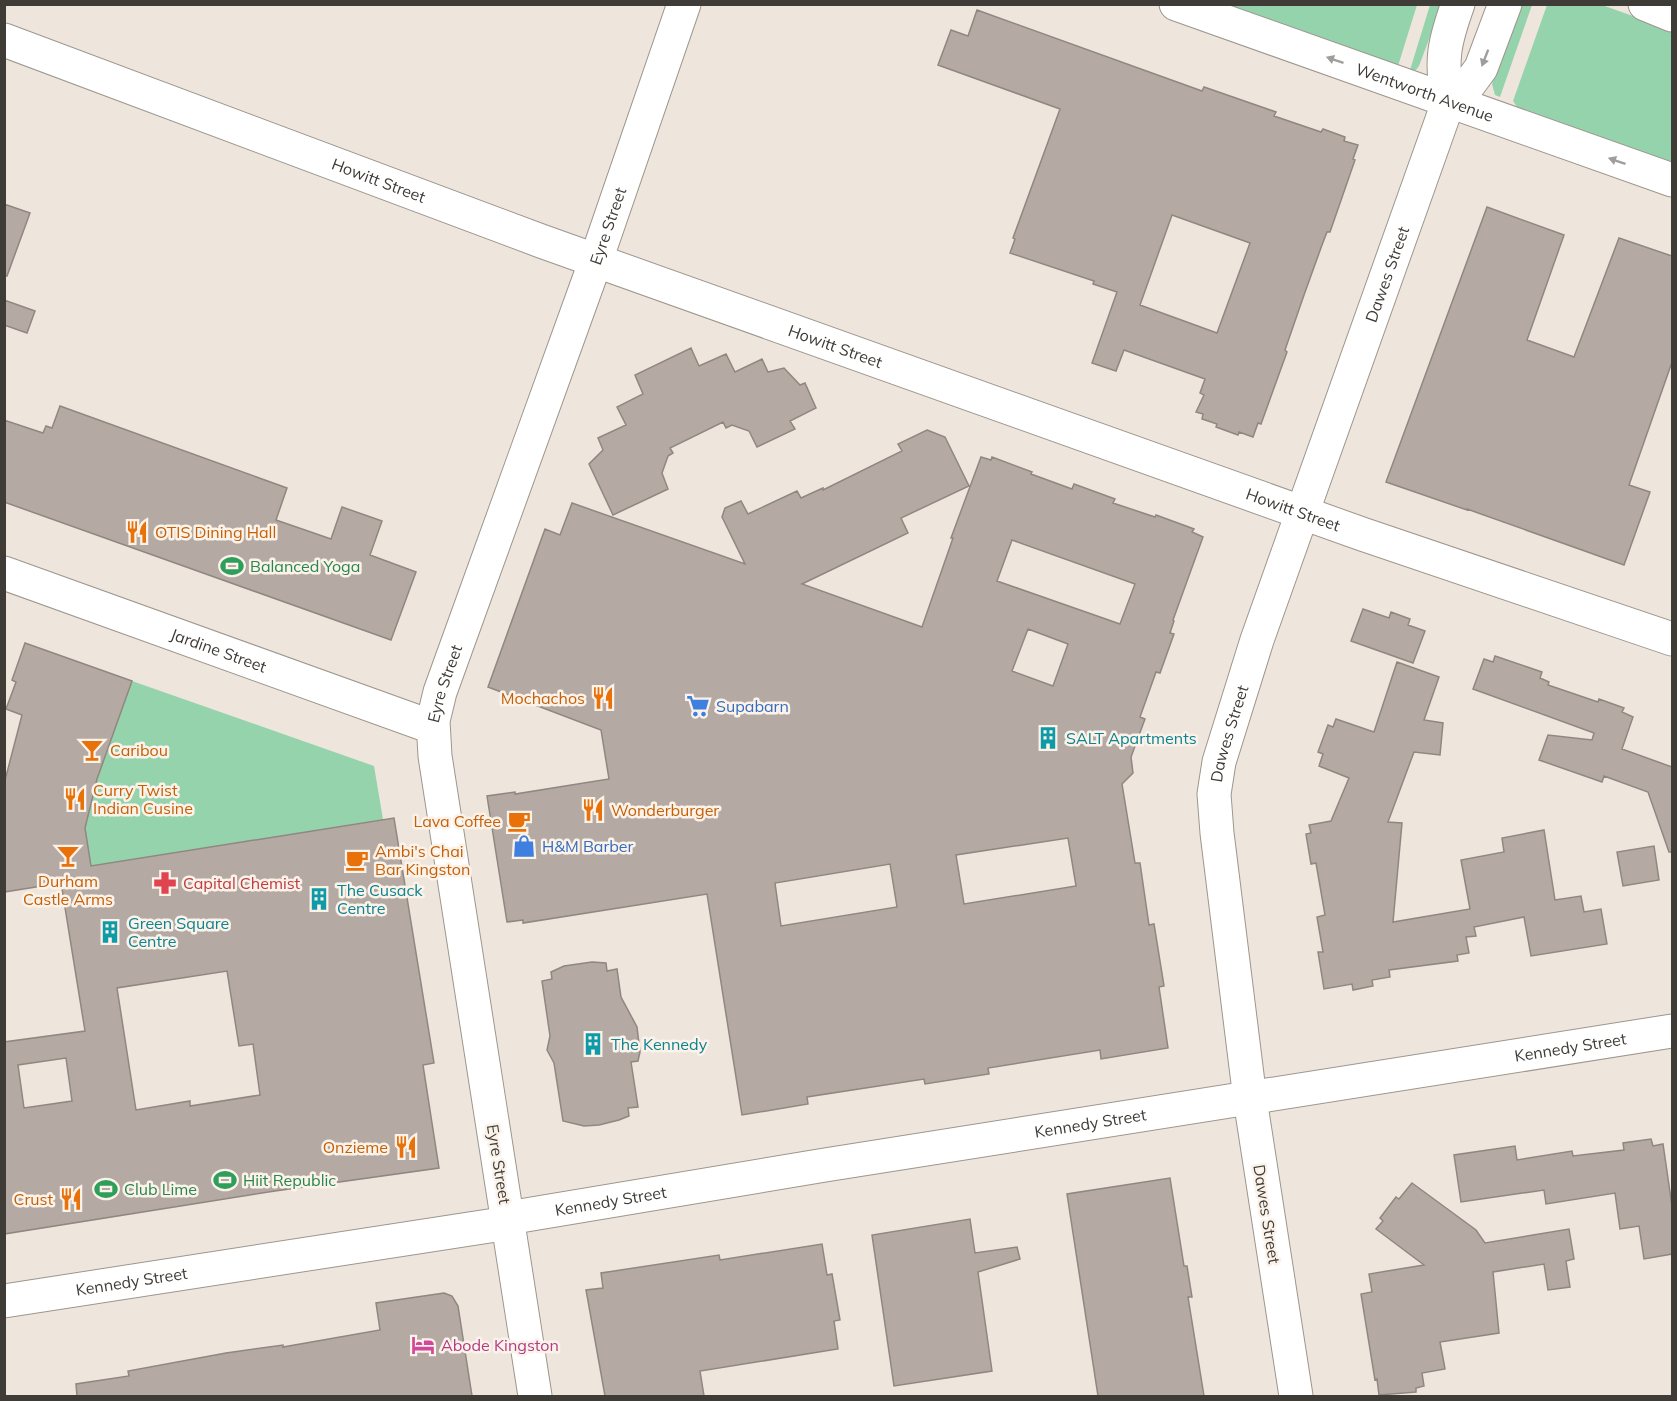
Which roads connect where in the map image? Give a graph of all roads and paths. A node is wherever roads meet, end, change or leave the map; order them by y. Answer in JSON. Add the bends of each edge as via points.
{"nodes":[{"id":1,"x":684,"y":4,"type":"edge"},
{"id":2,"x":1176,"y":4,"type":"edge"},
{"id":3,"x":1458,"y":4,"type":"edge"},
{"id":4,"x":1505,"y":4,"type":"edge"},
{"id":5,"x":1645,"y":4,"type":"edge"},
{"id":6,"x":1672,"y":15,"type":"edge"},
{"id":7,"x":4,"y":40,"type":"edge"},
{"id":8,"x":1449,"y":100,"type":"junction"},
{"id":9,"x":1672,"y":180,"type":"edge"},
{"id":10,"x":596,"y":260,"type":"junction"},
{"id":11,"x":1302,"y":512,"type":"junction"},
{"id":12,"x":4,"y":573,"type":"edge"},
{"id":13,"x":1672,"y":639,"type":"edge"},
{"id":14,"x":432,"y":727,"type":"junction"},
{"id":15,"x":1672,"y":1031,"type":"edge"},
{"id":16,"x":1250,"y":1099,"type":"junction"},
{"id":17,"x":508,"y":1221,"type":"junction"},
{"id":18,"x":4,"y":1301,"type":"edge"},
{"id":19,"x":535,"y":1396,"type":"edge"},
{"id":20,"x":1296,"y":1396,"type":"edge"}],
"edges":[{"from":1,"to":10,"type":"street","name":"Eyre Street"},
{"from":8,"to":2,"type":"street","name":"Wentworth Avenue","one_way":true},
{"from":3,"to":8,"type":"street","via":[[1443,50],[1443,81]]},
{"from":4,"to":8,"type":"street","one_way":true,"via":[[1481,68]]},
{"from":5,"to":6,"type":"street"},
{"from":7,"to":10,"type":"street","name":"Howitt Street"},
{"from":9,"to":8,"type":"street","name":"Wentworth Avenue","one_way":true},
{"from":8,"to":11,"type":"street","name":"Dawes Street"},
{"from":10,"to":11,"type":"street","name":"Howitt Street"},
{"from":10,"to":14,"type":"street","name":"Eyre Street","via":[[440,692]]},
{"from":11,"to":13,"type":"street","name":"Howitt Street"},
{"from":11,"to":16,"type":"street","name":"Dawes Street","via":[[1253,651],[1219,762],[1214,794]]},
{"from":12,"to":14,"type":"street","name":"Jardine Street"},
{"from":14,"to":17,"type":"street","name":"Eyre Street"},
{"from":15,"to":16,"type":"street","name":"Kennedy Street"},
{"from":16,"to":17,"type":"street","name":"Kennedy Street","via":[[848,1162]]},
{"from":16,"to":20,"type":"street","name":"Dawes Street"},
{"from":17,"to":18,"type":"street","name":"Kennedy Street"},
{"from":17,"to":19,"type":"street","name":"Eyre Street"}]}
